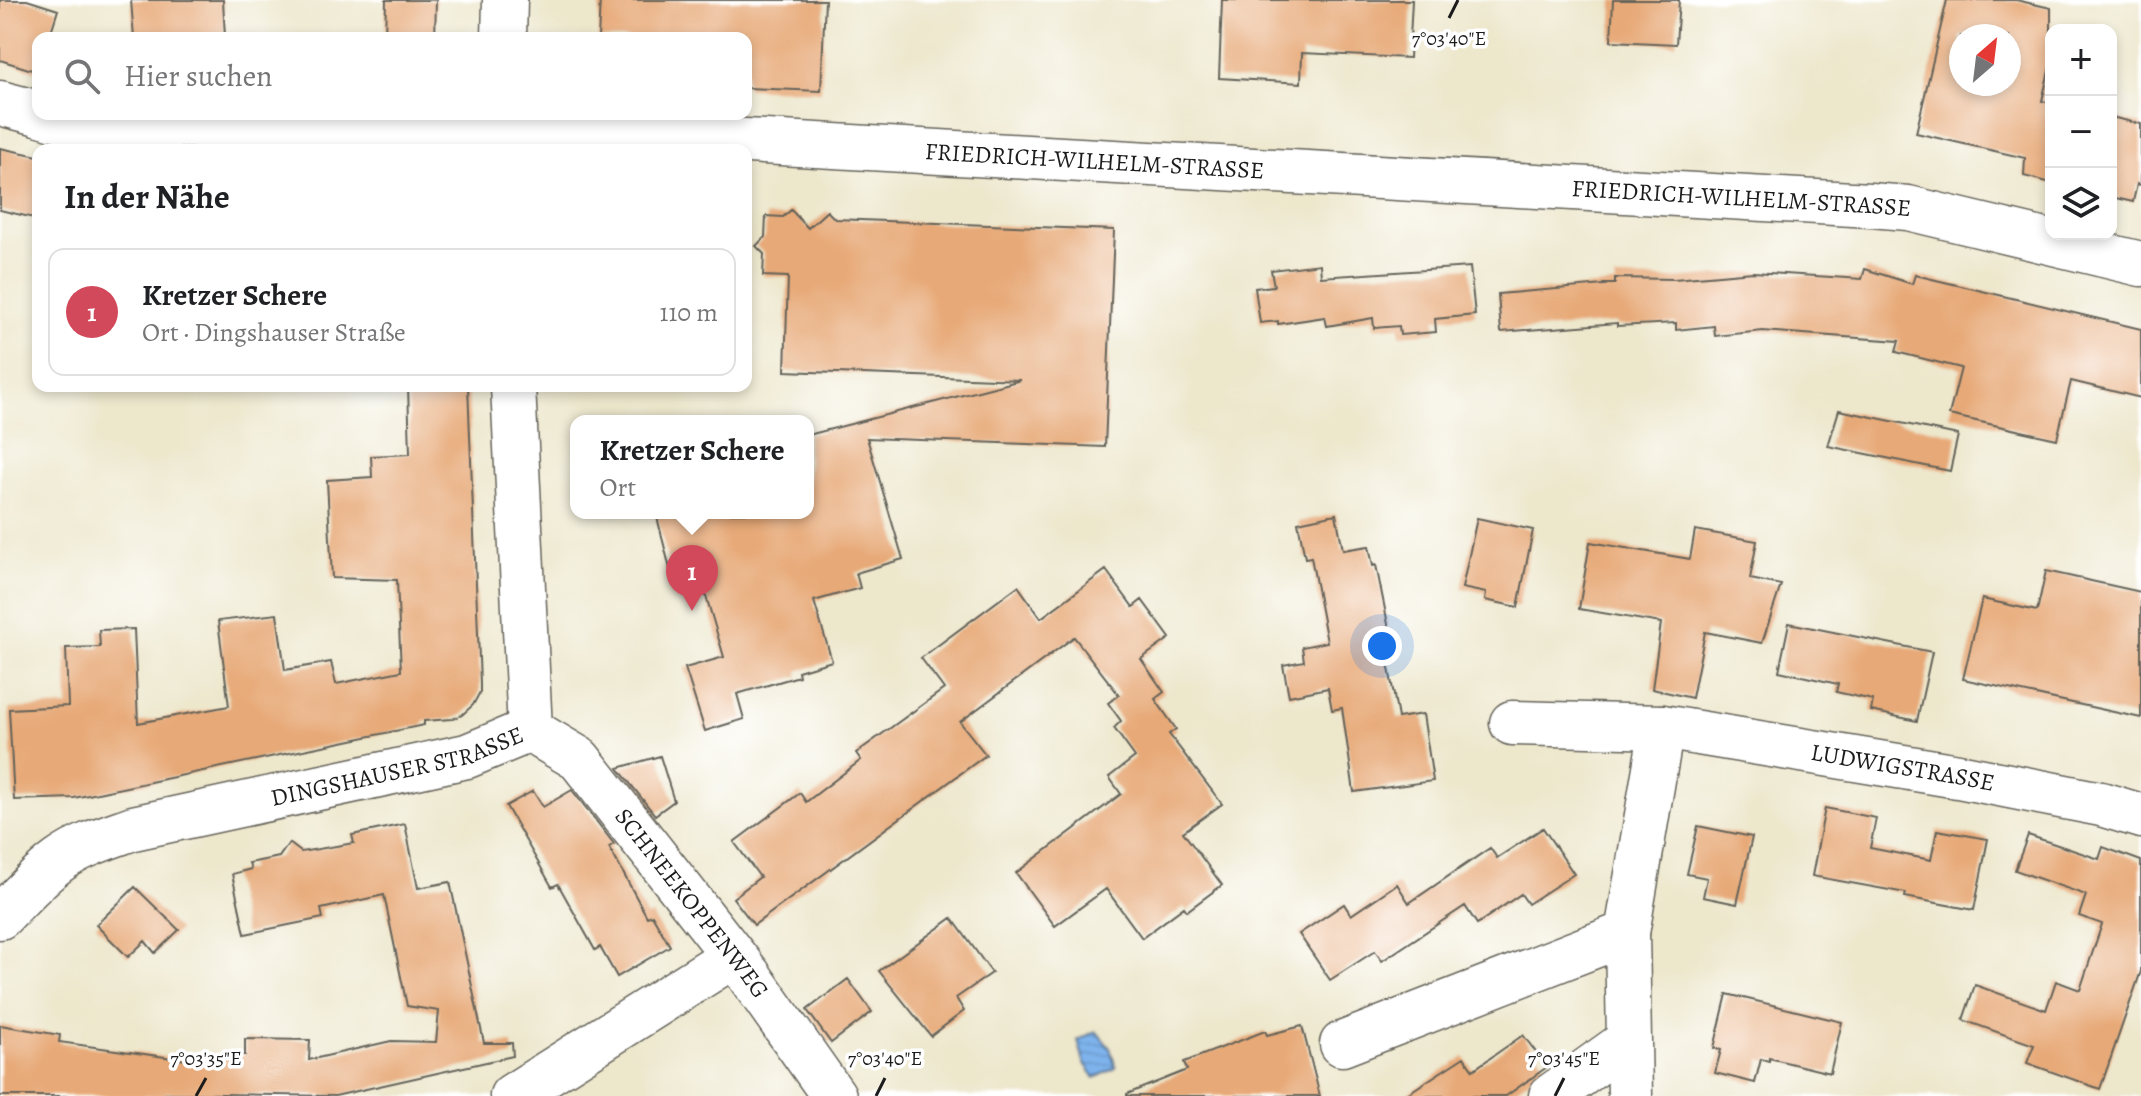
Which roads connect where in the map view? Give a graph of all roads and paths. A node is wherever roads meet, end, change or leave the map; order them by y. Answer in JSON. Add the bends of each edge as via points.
{"nodes":[{"id":1,"x":505,"y":0,"type":"edge"},
{"id":2,"x":504,"y":32,"type":"edge"},
{"id":3,"x":0,"y":103,"type":"edge"},
{"id":4,"x":32,"y":112,"type":"edge"},
{"id":5,"x":61,"y":120,"type":"edge"},
{"id":6,"x":501,"y":130,"type":"edge"},
{"id":7,"x":2141,"y":264,"type":"edge"},
{"id":8,"x":513,"y":392,"type":"edge"},
{"id":9,"x":1512,"y":723,"type":"dead end"},
{"id":10,"x":1662,"y":727,"type":"junction"},
{"id":11,"x":530,"y":730,"type":"junction"},
{"id":12,"x":2141,"y":816,"type":"edge"},
{"id":13,"x":0,"y":917,"type":"edge"},
{"id":14,"x":1627,"y":933,"type":"junction"},
{"id":15,"x":733,"y":956,"type":"junction"},
{"id":16,"x":1628,"y":1041,"type":"junction"},
{"id":17,"x":1342,"y":1044,"type":"dead end"},
{"id":18,"x":512,"y":1096,"type":"edge"},
{"id":19,"x":834,"y":1096,"type":"edge"},
{"id":20,"x":1551,"y":1096,"type":"edge"},
{"id":21,"x":1630,"y":1096,"type":"edge"}],
"edges":[{"from":1,"to":2,"type":"street"},
{"from":3,"to":4,"type":"street","name":"FRIEDRICH-WILHELM-STRASSE"},
{"from":5,"to":6,"type":"street","name":"FRIEDRICH-WILHELM-STRASSE","via":[[79,125]]},
{"from":6,"to":7,"type":"street","name":"FRIEDRICH-WILHELM-STRASSE","via":[[1908,208]]},
{"from":8,"to":11,"type":"street","name":"DINGSHAUSER STRASSE"},
{"from":9,"to":10,"type":"street","name":"LUDWIGSTRASSE"},
{"from":10,"to":12,"type":"street","name":"LUDWIGSTRASSE","via":[[1958,776]]},
{"from":10,"to":14,"type":"street"},
{"from":11,"to":13,"type":"street","name":"DINGSHAUSER STRASSE","via":[[467,756],[133,828],[60,860]]},
{"from":11,"to":15,"type":"street","name":"SCHNEEKOPPENWEG","via":[[579,759]]},
{"from":14,"to":16,"type":"street"},
{"from":14,"to":17,"type":"street"},
{"from":15,"to":18,"type":"street"},
{"from":15,"to":19,"type":"street","name":"SCHNEEKOPPENWEG"},
{"from":16,"to":20,"type":"street"},
{"from":16,"to":21,"type":"street"}]}
